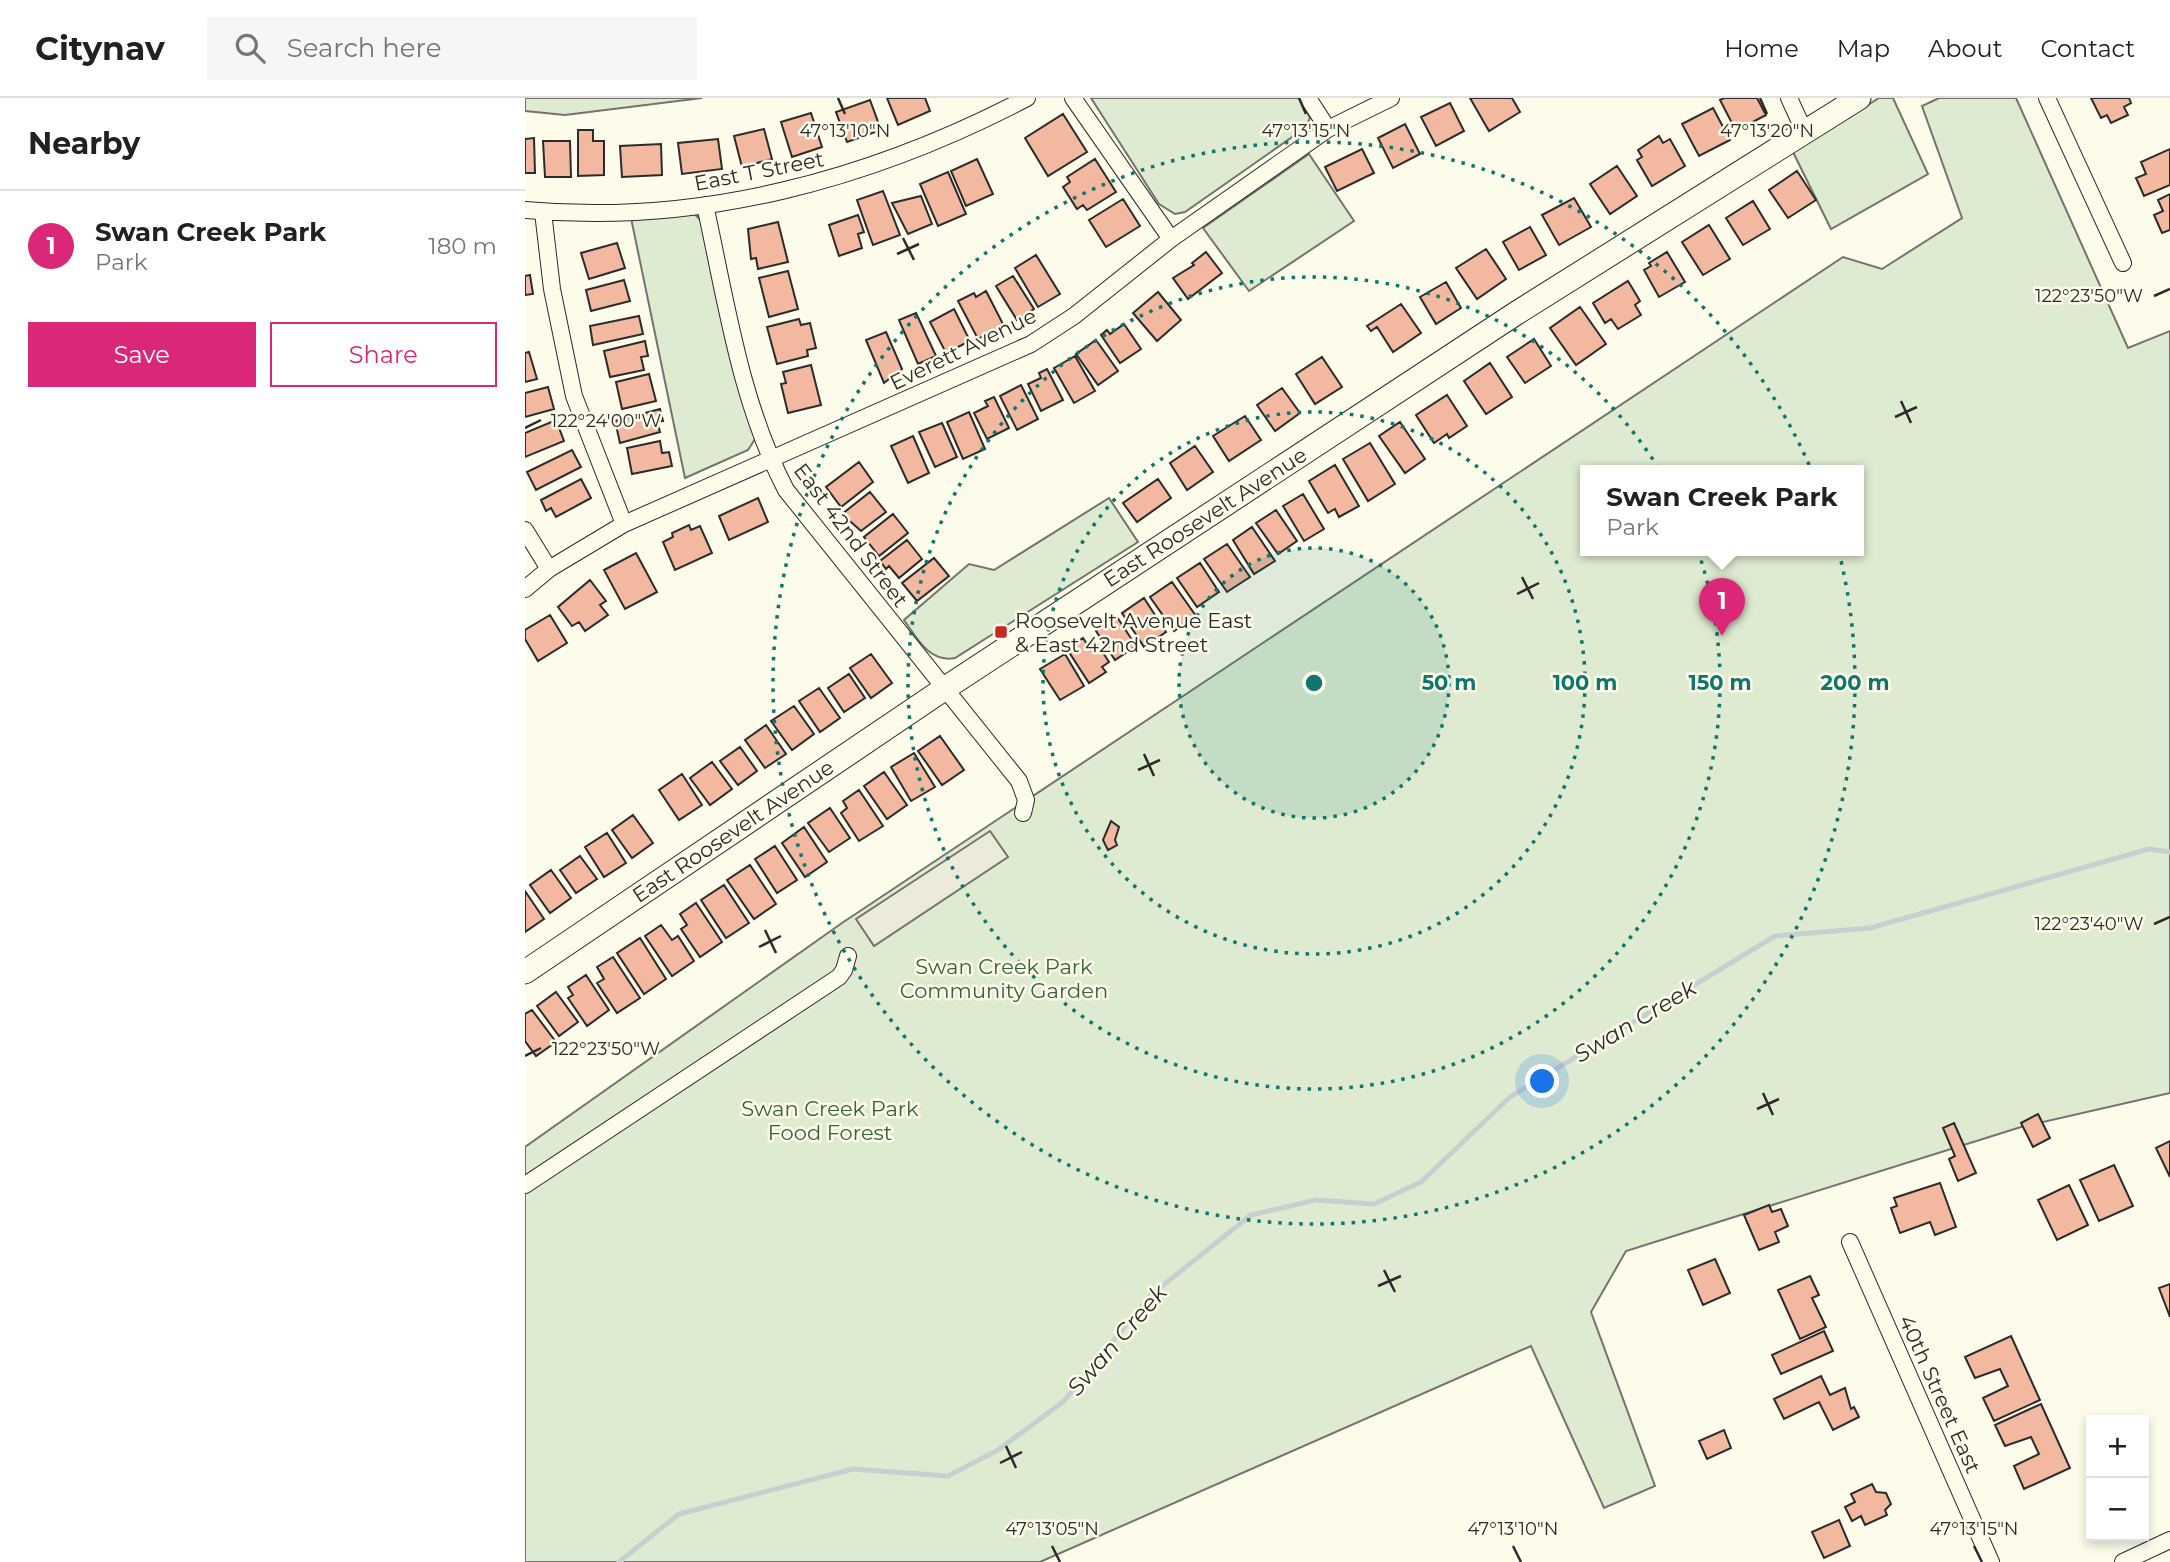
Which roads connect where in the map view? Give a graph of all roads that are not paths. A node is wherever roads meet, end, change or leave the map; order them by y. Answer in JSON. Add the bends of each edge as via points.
{"nodes":[{"id":1,"x":1027,"y":98,"type":"edge"},
{"id":2,"x":1073,"y":98,"type":"edge"},
{"id":3,"x":1308,"y":98,"type":"edge"},
{"id":4,"x":1391,"y":98,"type":"edge"},
{"id":5,"x":1789,"y":98,"type":"edge"},
{"id":6,"x":1859,"y":98,"type":"edge"},
{"id":7,"x":2047,"y":98,"type":"edge"},
{"id":8,"x":1328,"y":130,"type":"junction"},
{"id":9,"x":1805,"y":133,"type":"junction"},
{"id":10,"x":705,"y":205,"type":"junction"},
{"id":11,"x":525,"y":210,"type":"edge"},
{"id":12,"x":543,"y":212,"type":"junction"},
{"id":13,"x":1171,"y":239,"type":"junction"},
{"id":14,"x":2123,"y":263,"type":"dead end"},
{"id":15,"x":770,"y":460,"type":"junction"},
{"id":16,"x":624,"y":524,"type":"junction"},
{"id":17,"x":525,"y":530,"type":"edge"},
{"id":18,"x":549,"y":569,"type":"junction"},
{"id":19,"x":525,"y":589,"type":"edge"},
{"id":20,"x":944,"y":689,"type":"junction"},
{"id":21,"x":1023,"y":813,"type":"dead end"},
{"id":22,"x":848,"y":956,"type":"dead end"},
{"id":23,"x":525,"y":972,"type":"edge"},
{"id":24,"x":525,"y":1185,"type":"edge"},
{"id":25,"x":1850,"y":1242,"type":"dead end"},
{"id":26,"x":2170,"y":1540,"type":"edge"},
{"id":27,"x":1991,"y":1562,"type":"edge"},
{"id":28,"x":2123,"y":1562,"type":"edge"}],
"edges":[{"from":1,"to":10,"type":"street","name":"East T Street","via":[[881,165],[800,189]]},
{"from":2,"to":13,"type":"street"},
{"from":3,"to":8,"type":"street"},
{"from":4,"to":8,"type":"street","name":"Everett Avenue"},
{"from":5,"to":9,"type":"street"},
{"from":6,"to":9,"type":"street","name":"East Roosevelt Avenue"},
{"from":7,"to":14,"type":"street"},
{"from":8,"to":13,"type":"street","name":"Everett Avenue"},
{"from":9,"to":20,"type":"street","name":"East Roosevelt Avenue","via":[[1515,314]]},
{"from":10,"to":12,"type":"street","name":"East T Street","via":[[586,215]]},
{"from":10,"to":15,"type":"street","name":"East 42nd Street","via":[[743,378]]},
{"from":11,"to":12,"type":"street","name":"East T Street"},
{"from":12,"to":16,"type":"street","via":[[552,289],[574,396]]},
{"from":13,"to":15,"type":"street","name":"Everett Avenue","via":[[1031,344]]},
{"from":15,"to":16,"type":"street","name":"Everett Avenue"},
{"from":15,"to":20,"type":"street","name":"East 42nd Street","via":[[786,490]]},
{"from":16,"to":18,"type":"street","name":"Everett Avenue"},
{"from":17,"to":18,"type":"street"},
{"from":18,"to":19,"type":"street","name":"Everett Avenue"},
{"from":20,"to":21,"type":"street","name":"East 42nd Street","via":[[1019,781],[1026,800]]},
{"from":20,"to":23,"type":"street","name":"East Roosevelt Avenue"},
{"from":22,"to":24,"type":"street","via":[[839,977]]},
{"from":25,"to":27,"type":"street","name":"40th Street East"},
{"from":26,"to":28,"type":"street"}]}
